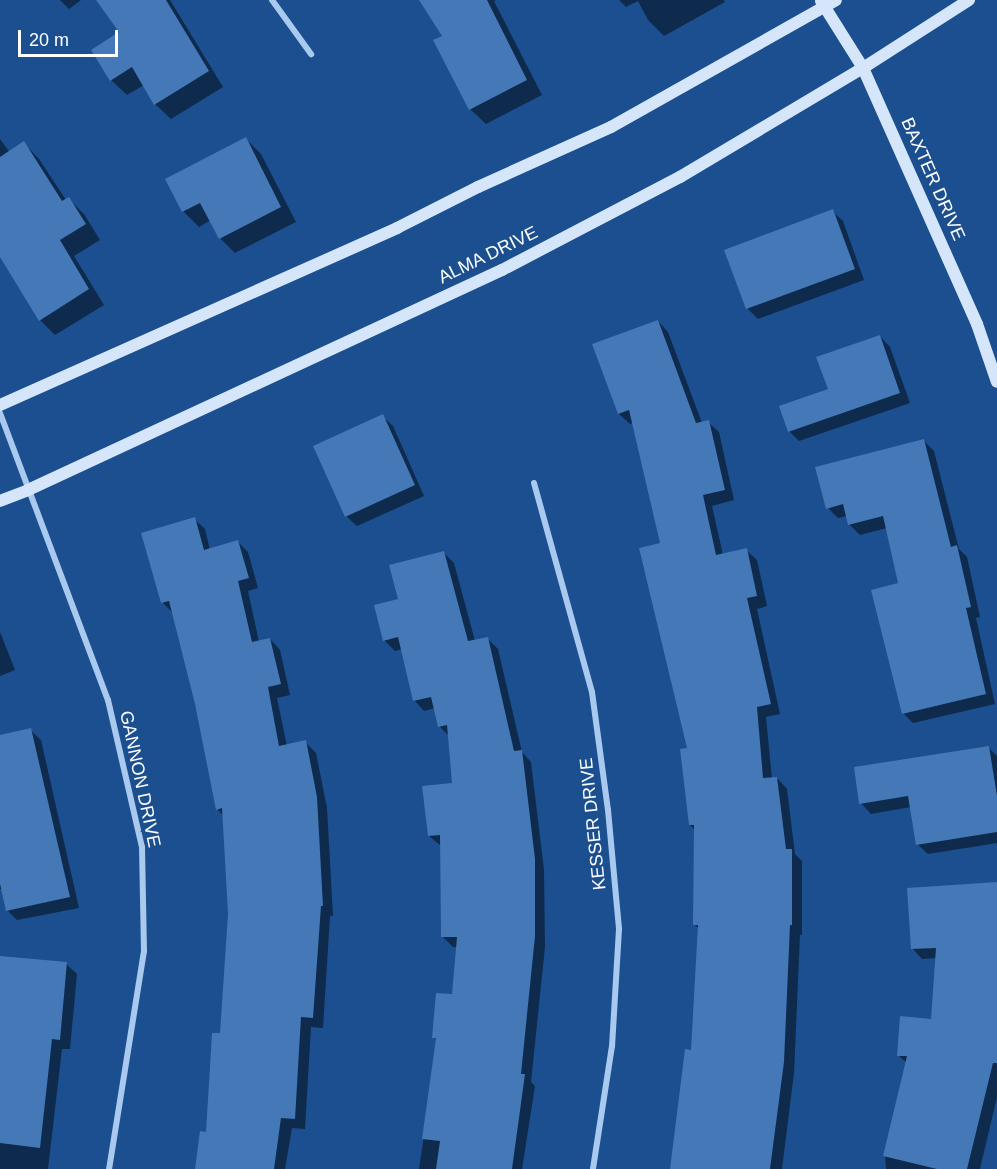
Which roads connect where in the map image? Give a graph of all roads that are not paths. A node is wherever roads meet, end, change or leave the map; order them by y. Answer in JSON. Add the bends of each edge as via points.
{"nodes":[{"id":1,"x":272,"y":0,"type":"edge"},
{"id":2,"x":836,"y":0,"type":"edge"},
{"id":3,"x":969,"y":0,"type":"edge"},
{"id":4,"x":822,"y":3,"type":"edge"},
{"id":5,"x":311,"y":54,"type":"dead end"},
{"id":6,"x":863,"y":68,"type":"junction"},
{"id":7,"x":997,"y":382,"type":"edge"},
{"id":8,"x":0,"y":405,"type":"edge"},
{"id":9,"x":0,"y":413,"type":"edge"},
{"id":10,"x":534,"y":483,"type":"dead end"},
{"id":11,"x":28,"y":490,"type":"junction"},
{"id":12,"x":0,"y":501,"type":"edge"},
{"id":13,"x":109,"y":1169,"type":"edge"},
{"id":14,"x":593,"y":1169,"type":"edge"}],
"edges":[{"from":1,"to":5,"type":"street"},
{"from":2,"to":4,"type":"main road"},
{"from":3,"to":6,"type":"main road","name":"ALMA DRIVE"},
{"from":4,"to":6,"type":"main road","name":"BAXTER DRIVE"},
{"from":4,"to":8,"type":"main road","via":[[611,127],[397,228]]},
{"from":6,"to":7,"type":"main road","name":"BAXTER DRIVE","via":[[977,324]]},
{"from":6,"to":11,"type":"main road","name":"ALMA DRIVE","via":[[680,177],[502,270]]},
{"from":9,"to":11,"type":"street","name":"GANNON DRIVE"},
{"from":10,"to":14,"type":"street","name":"KESSER DRIVE","via":[[592,692],[619,929],[612,1046]]},
{"from":11,"to":12,"type":"main road","name":"ALMA DRIVE"},
{"from":11,"to":13,"type":"street","name":"GANNON DRIVE","via":[[108,700],[142,847],[144,951]]}]}
